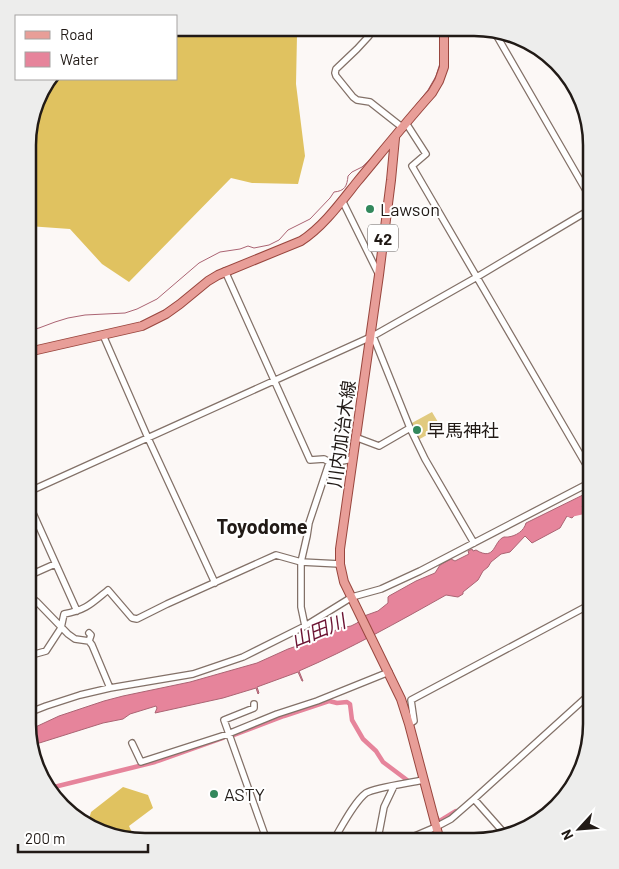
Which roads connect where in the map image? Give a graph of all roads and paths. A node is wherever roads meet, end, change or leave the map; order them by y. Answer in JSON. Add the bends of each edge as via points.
{"nodes":[{"id":1,"x":369,"y":36,"type":"edge"},
{"id":2,"x":444,"y":36,"type":"edge"},
{"id":3,"x":499,"y":39,"type":"edge"},
{"id":4,"x":404,"y":126,"type":"junction"},
{"id":5,"x":395,"y":138,"type":"junction"},
{"id":6,"x":583,"y":184,"type":"edge"},
{"id":7,"x":342,"y":200,"type":"junction"},
{"id":8,"x":583,"y":215,"type":"edge"},
{"id":9,"x":225,"y":271,"type":"junction"},
{"id":10,"x":379,"y":275,"type":"junction"},
{"id":11,"x":477,"y":277,"type":"junction"},
{"id":12,"x":103,"y":335,"type":"junction"},
{"id":13,"x":371,"y":337,"type":"junction"},
{"id":14,"x":36,"y":350,"type":"edge"},
{"id":15,"x":275,"y":380,"type":"junction"},
{"id":16,"x":410,"y":428,"type":"junction"},
{"id":17,"x":355,"y":436,"type":"junction"},
{"id":18,"x":148,"y":438,"type":"junction"},
{"id":19,"x":353,"y":459,"type":"junction"},
{"id":20,"x":583,"y":459,"type":"edge"},
{"id":21,"x":331,"y":463,"type":"junction"},
{"id":22,"x":583,"y":486,"type":"edge"},
{"id":23,"x":36,"y":488,"type":"edge"},
{"id":24,"x":36,"y":520,"type":"edge"},
{"id":25,"x":474,"y":543,"type":"junction"},
{"id":26,"x":301,"y":562,"type":"junction"},
{"id":27,"x":55,"y":564,"type":"junction"},
{"id":28,"x":340,"y":564,"type":"junction"},
{"id":29,"x":36,"y":572,"type":"edge"},
{"id":30,"x":215,"y":583,"type":"junction"},
{"id":31,"x":352,"y":599,"type":"junction"},
{"id":32,"x":36,"y":601,"type":"edge"},
{"id":33,"x":583,"y":608,"type":"edge"},
{"id":34,"x":77,"y":611,"type":"junction"},
{"id":35,"x":305,"y":626,"type":"junction"},
{"id":36,"x":62,"y":628,"type":"junction"},
{"id":37,"x":89,"y":633,"type":"dead end"},
{"id":38,"x":89,"y":640,"type":"junction"},
{"id":39,"x":36,"y":654,"type":"edge"},
{"id":40,"x":389,"y":672,"type":"junction"},
{"id":41,"x":110,"y":688,"type":"junction"},
{"id":42,"x":583,"y":700,"type":"edge"},
{"id":43,"x":254,"y":704,"type":"dead end"},
{"id":44,"x":36,"y":710,"type":"edge"},
{"id":45,"x":409,"y":724,"type":"junction"},
{"id":46,"x":228,"y":734,"type":"junction"},
{"id":47,"x":132,"y":743,"type":"dead end"},
{"id":48,"x":423,"y":780,"type":"junction"},
{"id":49,"x":394,"y":786,"type":"junction"},
{"id":50,"x":474,"y":799,"type":"junction"},
{"id":51,"x":436,"y":827,"type":"junction"},
{"id":52,"x":501,"y":829,"type":"edge"},
{"id":53,"x":264,"y":833,"type":"edge"},
{"id":54,"x":338,"y":833,"type":"edge"},
{"id":55,"x":379,"y":833,"type":"edge"},
{"id":56,"x":422,"y":833,"type":"edge"},
{"id":57,"x":438,"y":833,"type":"edge"}],
"edges":[{"from":1,"to":4,"type":"street","via":[[336,69],[336,76],[357,100],[370,102]]},
{"from":2,"to":4,"type":"main road","via":[[441,74],[432,93]]},
{"from":3,"to":6,"type":"street"},
{"from":4,"to":5,"type":"main road"},
{"from":4,"to":11,"type":"street","via":[[426,154],[412,166]]},
{"from":5,"to":7,"type":"main road"},
{"from":5,"to":10,"type":"main road","name":"川内加治木線","number":"42"},
{"from":7,"to":9,"type":"main road","via":[[302,241]]},
{"from":7,"to":10,"type":"street"},
{"from":8,"to":11,"type":"street"},
{"from":9,"to":12,"type":"main road","via":[[152,321]]},
{"from":9,"to":15,"type":"street"},
{"from":10,"to":13,"type":"main road","name":"川内加治木線","number":"42"},
{"from":11,"to":13,"type":"street"},
{"from":11,"to":20,"type":"street"},
{"from":12,"to":14,"type":"main road"},
{"from":12,"to":18,"type":"street"},
{"from":13,"to":15,"type":"street"},
{"from":13,"to":16,"type":"street"},
{"from":13,"to":17,"type":"main road","name":"川内加治木線","number":"42"},
{"from":15,"to":18,"type":"street"},
{"from":15,"to":21,"type":"street","via":[[310,460],[324,459]]},
{"from":16,"to":17,"type":"street","via":[[379,446]]},
{"from":16,"to":25,"type":"street"},
{"from":17,"to":19,"type":"main road","name":"川内加治木線","number":"42"},
{"from":18,"to":23,"type":"street"},
{"from":18,"to":30,"type":"street"},
{"from":19,"to":21,"type":"street"},
{"from":19,"to":28,"type":"main road","name":"川内加治木線","number":"42"},
{"from":21,"to":26,"type":"street","via":[[309,523]]},
{"from":22,"to":25,"type":"street"},
{"from":24,"to":27,"type":"street"},
{"from":25,"to":31,"type":"street","via":[[381,589]]},
{"from":26,"to":28,"type":"street"},
{"from":26,"to":30,"type":"street","via":[[276,555]]},
{"from":26,"to":35,"type":"street","via":[[301,607]]},
{"from":27,"to":29,"type":"street"},
{"from":27,"to":34,"type":"street"},
{"from":28,"to":31,"type":"main road","name":"川内加治木線","number":"42"},
{"from":30,"to":34,"type":"street","via":[[137,619],[132,618],[108,590]]},
{"from":31,"to":35,"type":"street"},
{"from":31,"to":40,"type":"main road","name":"川内加治木線","number":"42"},
{"from":32,"to":36,"type":"street"},
{"from":33,"to":45,"type":"street","via":[[411,700],[414,721]]},
{"from":34,"to":36,"type":"street","via":[[64,614]]},
{"from":35,"to":41,"type":"street","via":[[243,657],[193,674]]},
{"from":36,"to":38,"type":"street","via":[[75,639]]},
{"from":36,"to":39,"type":"street","via":[[46,651]]},
{"from":37,"to":38,"type":"street"},
{"from":38,"to":41,"type":"street"},
{"from":40,"to":45,"type":"main road","name":"川内加治木線","number":"42"},
{"from":40,"to":46,"type":"street"},
{"from":41,"to":44,"type":"street"},
{"from":42,"to":50,"type":"street"},
{"from":43,"to":46,"type":"street","via":[[254,708],[224,720]]},
{"from":45,"to":48,"type":"main road","name":"川内加治木線","number":"42"},
{"from":46,"to":47,"type":"street","via":[[141,762]]},
{"from":46,"to":53,"type":"street"},
{"from":48,"to":49,"type":"street"},
{"from":48,"to":51,"type":"main road","name":"川内加治木線","number":"42"},
{"from":49,"to":54,"type":"street","via":[[364,795]]},
{"from":49,"to":55,"type":"street","via":[[384,807]]},
{"from":50,"to":51,"type":"street"},
{"from":50,"to":52,"type":"street"},
{"from":51,"to":56,"type":"street"},
{"from":51,"to":57,"type":"main road","name":"川内加治木線","number":"42"}]}
